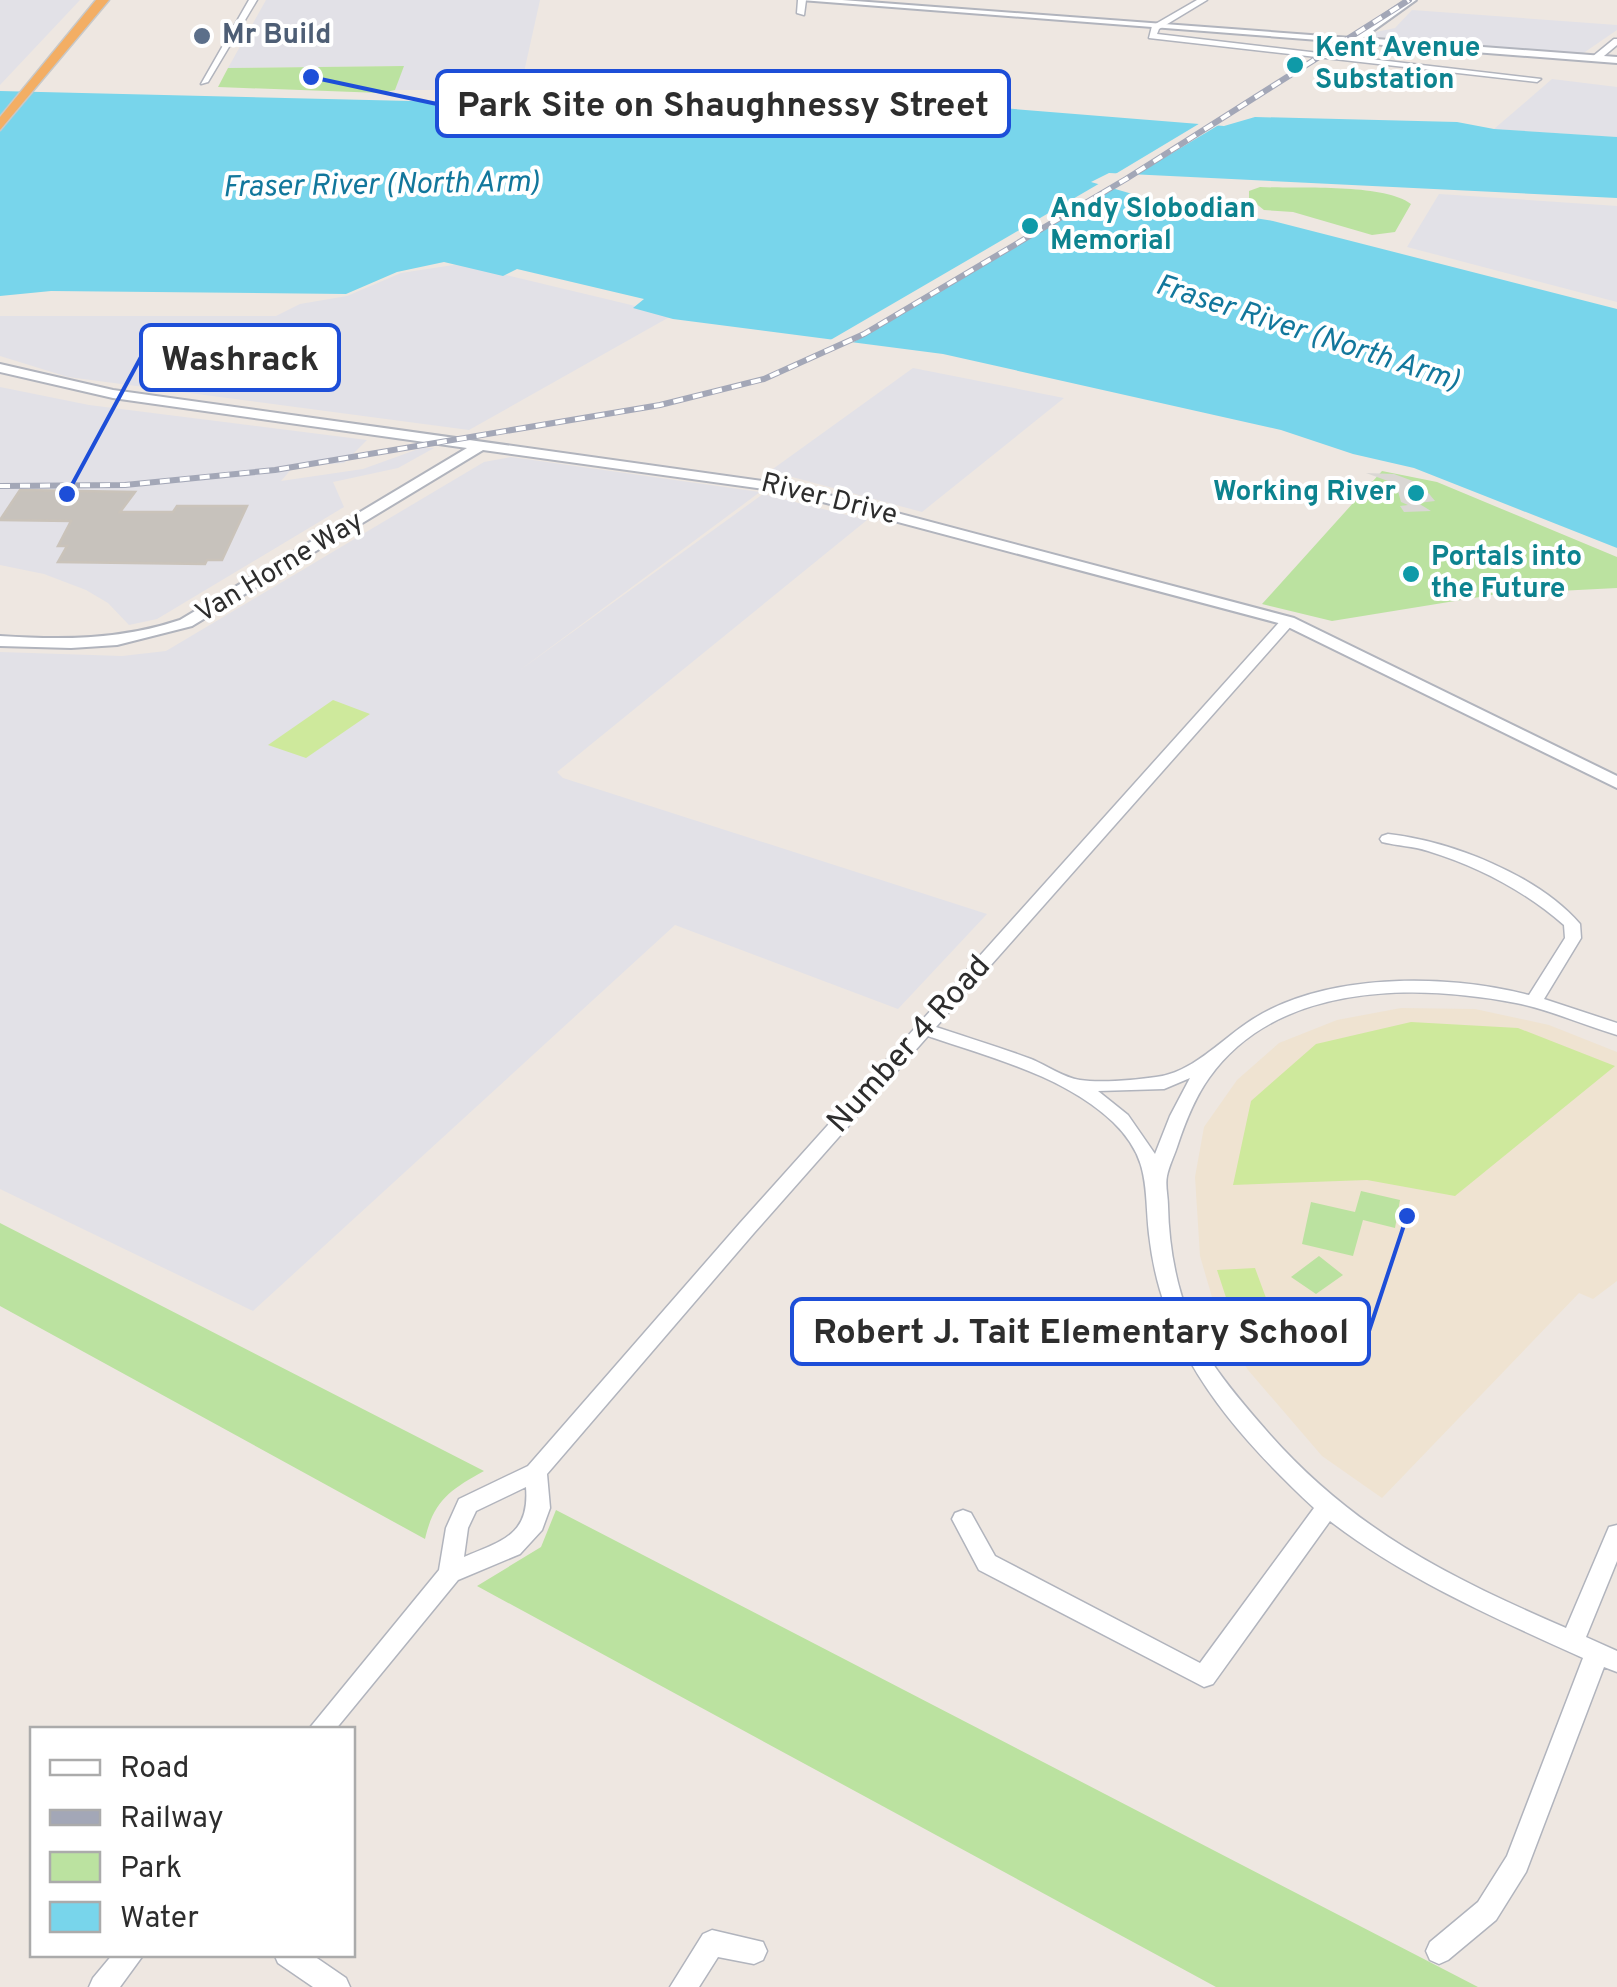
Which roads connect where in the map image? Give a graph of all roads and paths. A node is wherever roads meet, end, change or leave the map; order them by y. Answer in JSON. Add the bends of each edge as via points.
{"nodes":[{"id":1,"x":93,"y":0,"type":"edge"},
{"id":2,"x":103,"y":0,"type":"edge"},
{"id":3,"x":253,"y":0,"type":"edge"},
{"id":4,"x":803,"y":0,"type":"edge"},
{"id":5,"x":1203,"y":0,"type":"edge"},
{"id":6,"x":1412,"y":0,"type":"edge"},
{"id":7,"x":801,"y":12,"type":"dead end"},
{"id":8,"x":1160,"y":24,"type":"junction"},
{"id":9,"x":1354,"y":40,"type":"junction"},
{"id":10,"x":1617,"y":40,"type":"edge"},
{"id":11,"x":1595,"y":59,"type":"junction"},
{"id":12,"x":1617,"y":60,"type":"edge"},
{"id":13,"x":1537,"y":80,"type":"dead end"},
{"id":14,"x":204,"y":82,"type":"dead end"},
{"id":15,"x":0,"y":112,"type":"edge"},
{"id":16,"x":0,"y":126,"type":"edge"},
{"id":17,"x":0,"y":368,"type":"edge"},
{"id":18,"x":483,"y":444,"type":"junction"},
{"id":19,"x":1288,"y":621,"type":"junction"},
{"id":20,"x":0,"y":641,"type":"edge"},
{"id":21,"x":1617,"y":783,"type":"edge"},
{"id":22,"x":1388,"y":839,"type":"dead end"},
{"id":23,"x":1536,"y":1000,"type":"junction"},
{"id":24,"x":925,"y":1029,"type":"junction"},
{"id":25,"x":1617,"y":1029,"type":"edge"},
{"id":26,"x":1217,"y":1055,"type":"junction"},
{"id":27,"x":1080,"y":1086,"type":"junction"},
{"id":28,"x":1156,"y":1180,"type":"junction"},
{"id":29,"x":536,"y":1472,"type":"junction"},
{"id":30,"x":1326,"y":1509,"type":"junction"},
{"id":31,"x":963,"y":1520,"type":"dead end"},
{"id":32,"x":1617,"y":1534,"type":"edge"},
{"id":33,"x":450,"y":1572,"type":"junction"},
{"id":34,"x":1572,"y":1641,"type":"junction"},
{"id":35,"x":1607,"y":1657,"type":"edge"},
{"id":36,"x":322,"y":1727,"type":"edge"},
{"id":37,"x":754,"y":1951,"type":"dead end"},
{"id":38,"x":1439,"y":1951,"type":"dead end"},
{"id":39,"x":128,"y":1957,"type":"edge"},
{"id":40,"x":291,"y":1957,"type":"edge"},
{"id":41,"x":103,"y":1987,"type":"edge"},
{"id":42,"x":336,"y":1987,"type":"edge"},
{"id":43,"x":684,"y":1987,"type":"edge"}],
"edges":[{"from":1,"to":15,"type":"highway"},
{"from":2,"to":16,"type":"highway"},
{"from":3,"to":14,"type":"street"},
{"from":4,"to":7,"type":"street"},
{"from":4,"to":8,"type":"street"},
{"from":5,"to":8,"type":"street"},
{"from":6,"to":9,"type":"street"},
{"from":8,"to":9,"type":"street"},
{"from":8,"to":13,"type":"street","via":[[1152,36]]},
{"from":9,"to":11,"type":"street"},
{"from":10,"to":11,"type":"street"},
{"from":11,"to":12,"type":"street"},
{"from":17,"to":18,"type":"street","name":"River Drive","via":[[112,394]]},
{"from":18,"to":19,"type":"street","name":"River Drive","via":[[786,488]]},
{"from":18,"to":20,"type":"street","name":"Van Horne Way","via":[[186,623],[86,644]]},
{"from":19,"to":21,"type":"street","name":"River Drive"},
{"from":19,"to":24,"type":"street","name":"Number 4 Road"},
{"from":22,"to":23,"type":"street","via":[[1440,848],[1541,898],[1572,924],[1573,938]]},
{"from":23,"to":25,"type":"street"},
{"from":23,"to":26,"type":"street","via":[[1459,987],[1322,997],[1276,1014]]},
{"from":24,"to":27,"type":"street"},
{"from":24,"to":29,"type":"street","name":"Number 4 Road"},
{"from":26,"to":27,"type":"street","via":[[1164,1082]]},
{"from":26,"to":28,"type":"street","via":[[1186,1102]]},
{"from":27,"to":28,"type":"street","via":[[1136,1140]]},
{"from":28,"to":30,"type":"street","via":[[1166,1275],[1198,1357],[1274,1458]]},
{"from":29,"to":33,"type":"street","name":"Number 4 Road","via":[[467,1505]]},
{"from":29,"to":33,"type":"street","name":"Number 4 Road","via":[[539,1508],[524,1535],[512,1547]]},
{"from":30,"to":31,"type":"street","via":[[1204,1677],[987,1564]]},
{"from":30,"to":34,"type":"street","via":[[1412,1567]]},
{"from":32,"to":34,"type":"street"},
{"from":33,"to":36,"type":"street","name":"Number 4 Road"},
{"from":34,"to":35,"type":"street"},
{"from":35,"to":38,"type":"street","via":[[1517,1863],[1487,1912]]},
{"from":37,"to":43,"type":"street","via":[[712,1943]]},
{"from":39,"to":41,"type":"street"},
{"from":40,"to":42,"type":"street"}]}
